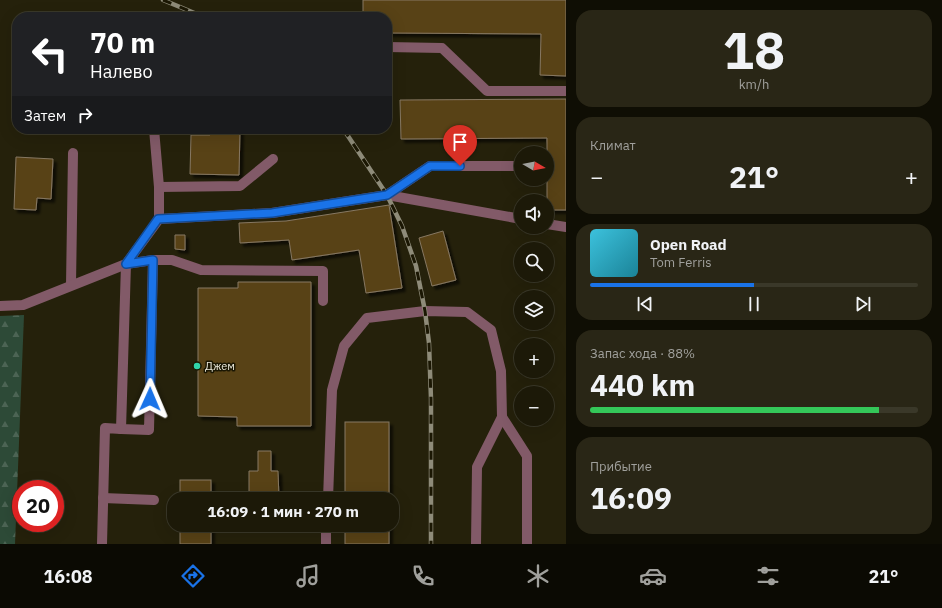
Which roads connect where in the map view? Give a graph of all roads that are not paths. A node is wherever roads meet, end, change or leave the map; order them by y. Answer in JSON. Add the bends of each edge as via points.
{"nodes":[{"id":1,"x":392,"y":47,"type":"edge"},
{"id":2,"x":566,"y":91,"type":"edge"},
{"id":3,"x":154,"y":134,"type":"edge"},
{"id":4,"x":73,"y":153,"type":"dead end"},
{"id":5,"x":273,"y":159,"type":"dead end"},
{"id":6,"x":514,"y":166,"type":"edge"},
{"id":7,"x":159,"y":187,"type":"junction"},
{"id":8,"x":387,"y":195,"type":"junction"},
{"id":9,"x":514,"y":218,"type":"edge"},
{"id":10,"x":158,"y":219,"type":"junction"},
{"id":11,"x":554,"y":225,"type":"edge"},
{"id":12,"x":566,"y":227,"type":"edge"},
{"id":13,"x":153,"y":260,"type":"junction"},
{"id":14,"x":126,"y":264,"type":"junction"},
{"id":15,"x":71,"y":285,"type":"junction"},
{"id":16,"x":323,"y":301,"type":"dead end"},
{"id":17,"x":0,"y":306,"type":"edge"},
{"id":18,"x":502,"y":417,"type":"junction"},
{"id":19,"x":121,"y":429,"type":"junction"},
{"id":20,"x":328,"y":492,"type":"edge"},
{"id":21,"x":103,"y":498,"type":"junction"},
{"id":22,"x":154,"y":500,"type":"dead end"},
{"id":23,"x":326,"y":532,"type":"edge"},
{"id":24,"x":102,"y":544,"type":"edge"},
{"id":25,"x":326,"y":544,"type":"edge"},
{"id":26,"x":476,"y":544,"type":"edge"},
{"id":27,"x":527,"y":544,"type":"edge"}],
"edges":[{"from":1,"to":2,"type":"lane","via":[[442,48],[487,91]]},
{"from":3,"to":7,"type":"lane"},
{"from":4,"to":15,"type":"lane"},
{"from":5,"to":7,"type":"lane","via":[[240,186]]},
{"from":6,"to":8,"type":"lane","via":[[430,166]]},
{"from":7,"to":10,"type":"lane"},
{"from":8,"to":9,"type":"lane"},
{"from":8,"to":10,"type":"lane","via":[[272,213]]},
{"from":10,"to":14,"type":"lane"},
{"from":11,"to":12,"type":"lane"},
{"from":13,"to":14,"type":"lane"},
{"from":13,"to":16,"type":"lane","via":[[172,260],[201,270],[323,271]]},
{"from":13,"to":19,"type":"lane","via":[[149,430]]},
{"from":14,"to":15,"type":"lane"},
{"from":14,"to":19,"type":"lane"},
{"from":15,"to":17,"type":"lane","via":[[22,305]]},
{"from":18,"to":20,"type":"lane","via":[[501,370],[491,330],[467,312],[425,312],[367,318],[344,346],[332,390]]},
{"from":18,"to":26,"type":"lane","via":[[477,467]]},
{"from":18,"to":27,"type":"lane","via":[[527,456]]},
{"from":19,"to":21,"type":"lane","via":[[105,428]]},
{"from":21,"to":22,"type":"lane"},
{"from":21,"to":24,"type":"lane"},
{"from":23,"to":25,"type":"lane"}]}
